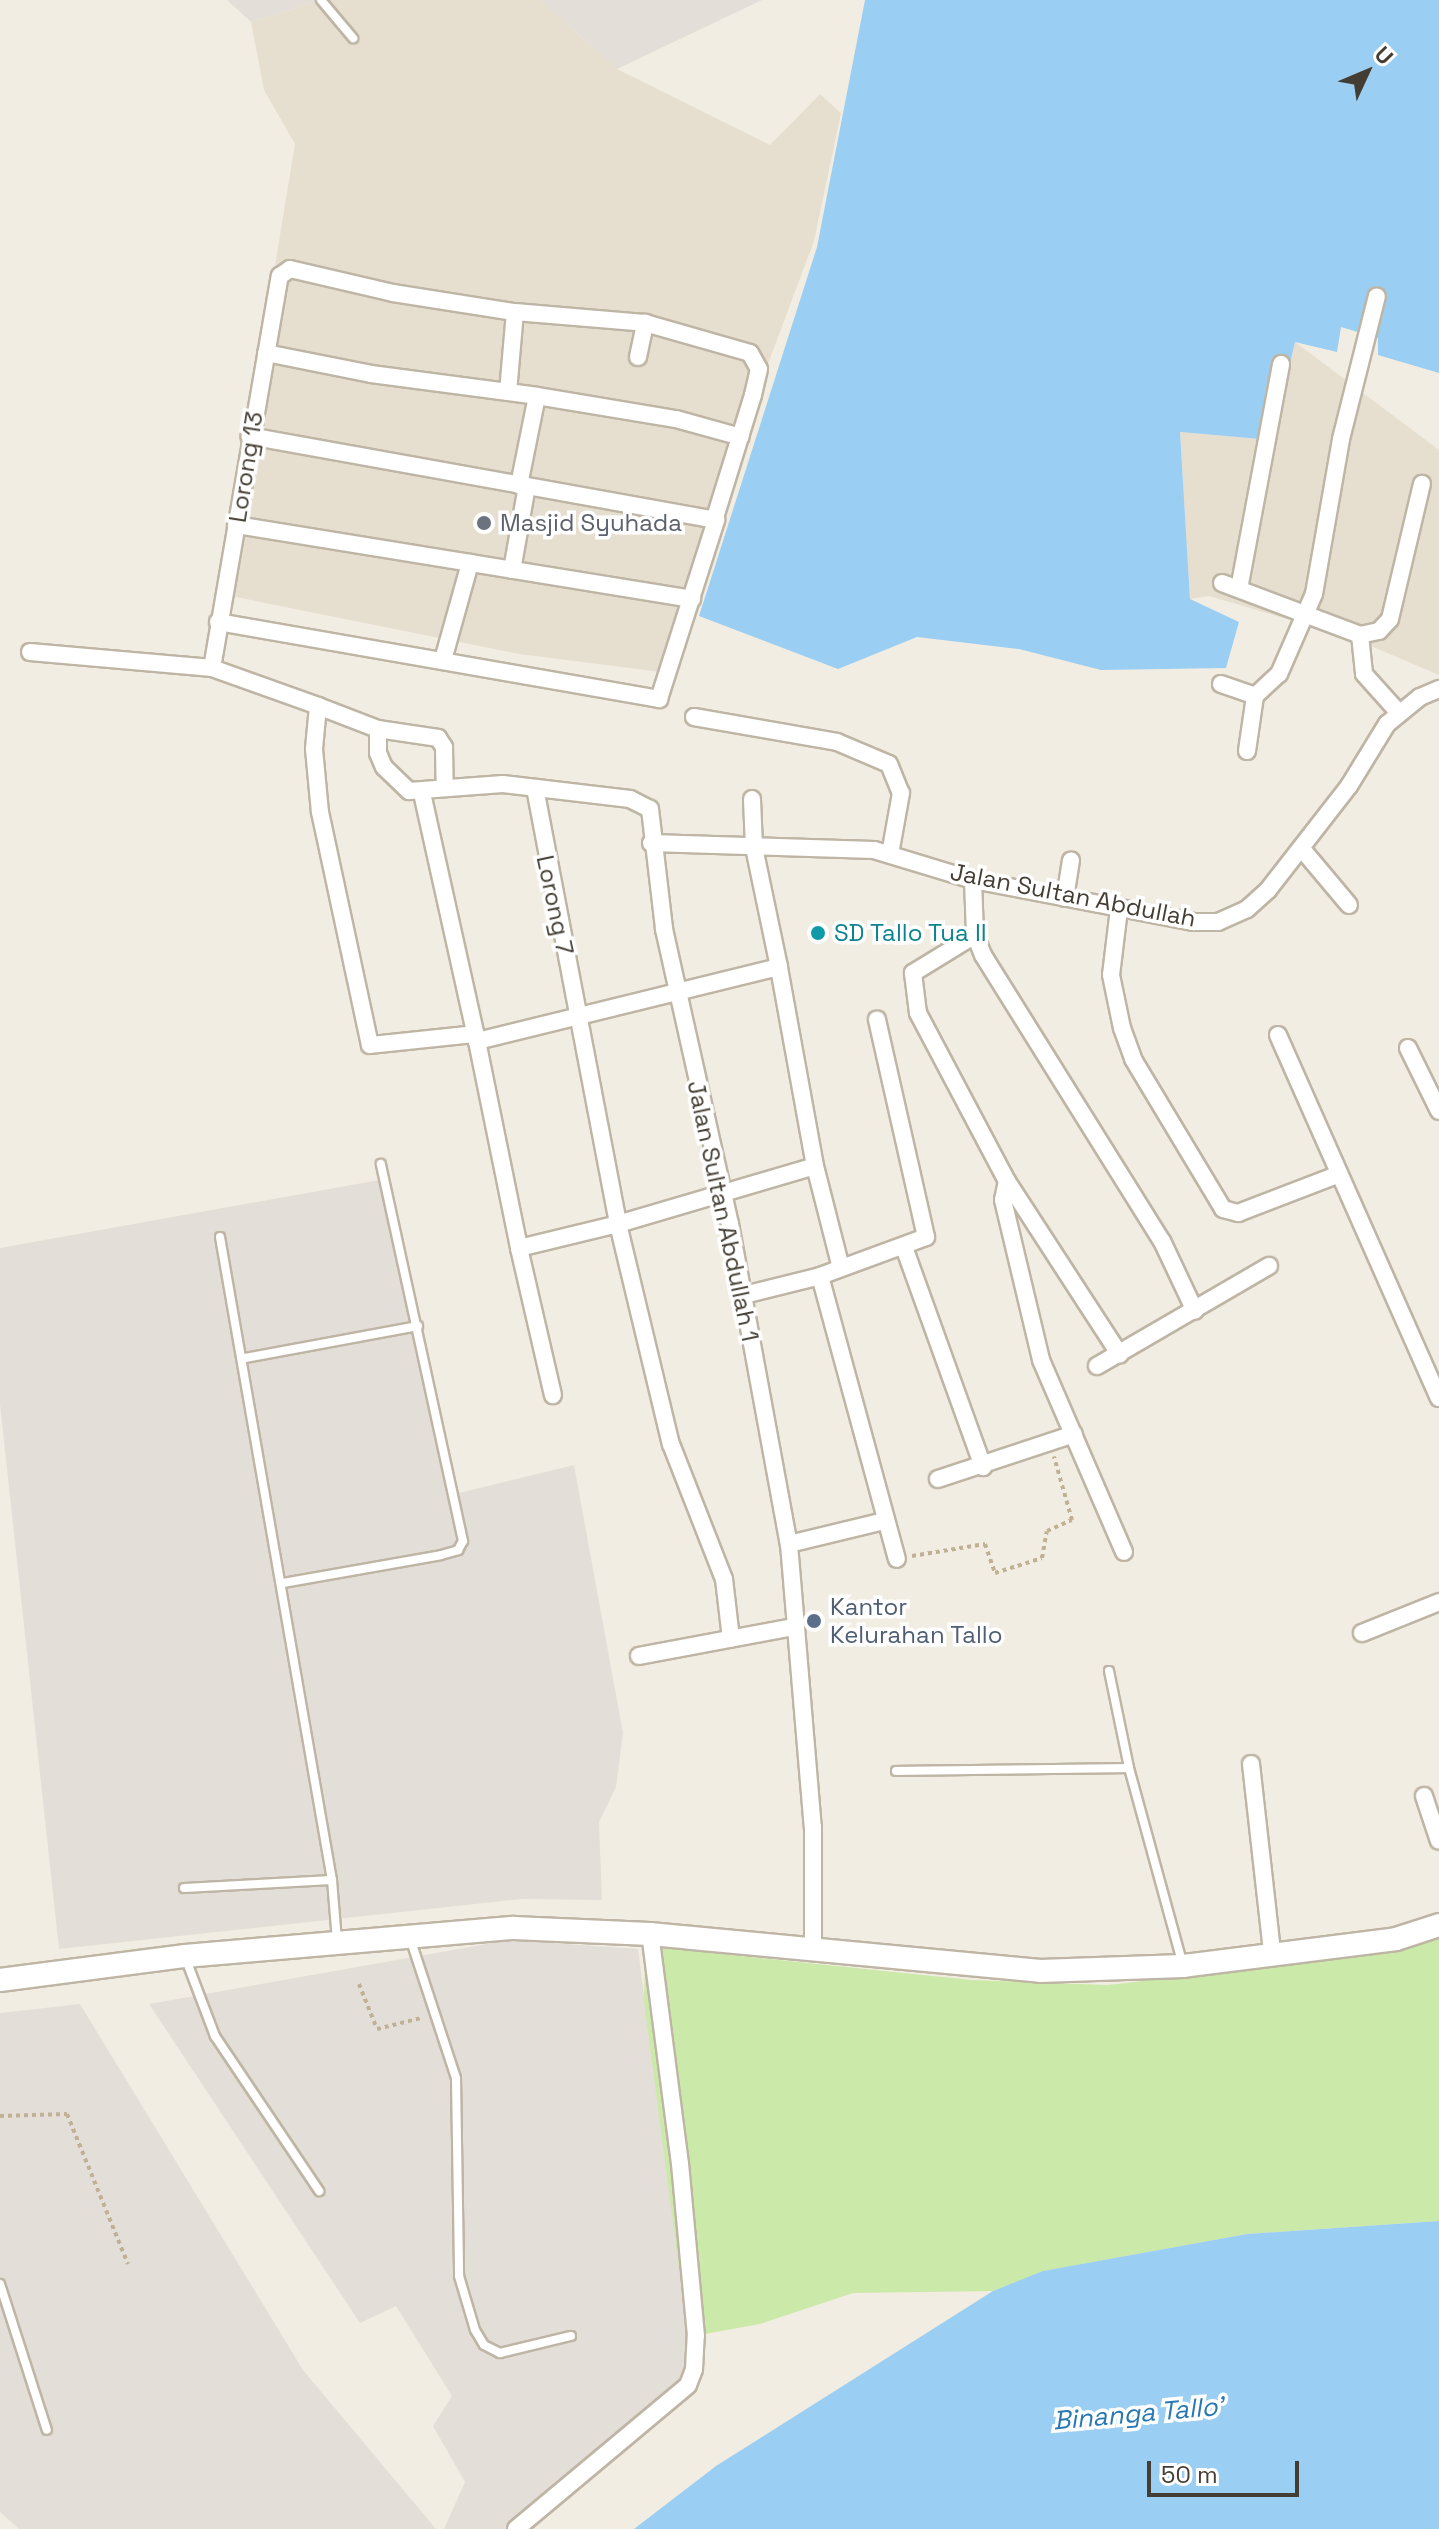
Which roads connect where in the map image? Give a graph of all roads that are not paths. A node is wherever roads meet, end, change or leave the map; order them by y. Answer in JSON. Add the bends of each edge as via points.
{"nodes":[{"id":1,"x":321,"y":0,"type":"edge"},
{"id":2,"x":353,"y":38,"type":"dead end"},
{"id":3,"x":1377,"y":296,"type":"dead end"},
{"id":4,"x":515,"y":312,"type":"junction"},
{"id":5,"x":645,"y":323,"type":"junction"},
{"id":6,"x":266,"y":353,"type":"junction"},
{"id":7,"x":638,"y":357,"type":"dead end"},
{"id":8,"x":1281,"y":364,"type":"dead end"},
{"id":9,"x":508,"y":392,"type":"junction"},
{"id":10,"x":537,"y":396,"type":"junction"},
{"id":11,"x":249,"y":436,"type":"junction"},
{"id":12,"x":741,"y":437,"type":"junction"},
{"id":13,"x":1422,"y":484,"type":"dead end"},
{"id":14,"x":523,"y":486,"type":"junction"},
{"id":15,"x":715,"y":518,"type":"junction"},
{"id":16,"x":236,"y":525,"type":"junction"},
{"id":17,"x":470,"y":563,"type":"junction"},
{"id":18,"x":512,"y":570,"type":"junction"},
{"id":19,"x":1222,"y":583,"type":"dead end"},
{"id":20,"x":1239,"y":589,"type":"junction"},
{"id":21,"x":692,"y":599,"type":"junction"},
{"id":22,"x":1308,"y":615,"type":"junction"},
{"id":23,"x":218,"y":622,"type":"junction"},
{"id":24,"x":1360,"y":635,"type":"junction"},
{"id":25,"x":30,"y":652,"type":"dead end"},
{"id":26,"x":443,"y":660,"type":"junction"},
{"id":27,"x":212,"y":668,"type":"junction"},
{"id":28,"x":1221,"y":684,"type":"dead end"},
{"id":29,"x":1439,"y":689,"type":"edge"},
{"id":30,"x":1255,"y":696,"type":"junction"},
{"id":31,"x":318,"y":706,"type":"junction"},
{"id":32,"x":1399,"y":713,"type":"junction"},
{"id":33,"x":694,"y":717,"type":"dead end"},
{"id":34,"x":378,"y":729,"type":"junction"},
{"id":35,"x":1247,"y":751,"type":"dead end"},
{"id":36,"x":445,"y":786,"type":"junction"},
{"id":37,"x":535,"y":788,"type":"junction"},
{"id":38,"x":422,"y":793,"type":"junction"},
{"id":39,"x":752,"y":799,"type":"dead end"},
{"id":40,"x":651,"y":843,"type":"junction"},
{"id":41,"x":754,"y":847,"type":"junction"},
{"id":42,"x":1302,"y":849,"type":"junction"},
{"id":43,"x":890,"y":854,"type":"junction"},
{"id":44,"x":1071,"y":860,"type":"dead end"},
{"id":45,"x":973,"y":880,"type":"junction"},
{"id":46,"x":1065,"y":898,"type":"junction"},
{"id":47,"x":1349,"y":905,"type":"dead end"},
{"id":48,"x":1119,"y":909,"type":"junction"},
{"id":49,"x":975,"y":935,"type":"junction"},
{"id":50,"x":779,"y":967,"type":"junction"},
{"id":51,"x":679,"y":991,"type":"junction"},
{"id":52,"x":877,"y":1019,"type":"dead end"},
{"id":53,"x":580,"y":1020,"type":"junction"},
{"id":54,"x":1278,"y":1035,"type":"dead end"},
{"id":55,"x":476,"y":1038,"type":"junction"},
{"id":56,"x":1408,"y":1048,"type":"dead end"},
{"id":57,"x":1439,"y":1111,"type":"edge"},
{"id":58,"x":381,"y":1164,"type":"dead end"},
{"id":59,"x":815,"y":1166,"type":"junction"},
{"id":60,"x":1337,"y":1175,"type":"junction"},
{"id":61,"x":1007,"y":1181,"type":"junction"},
{"id":62,"x":723,"y":1192,"type":"junction"},
{"id":63,"x":618,"y":1224,"type":"junction"},
{"id":64,"x":220,"y":1237,"type":"dead end"},
{"id":65,"x":904,"y":1247,"type":"junction"},
{"id":66,"x":519,"y":1248,"type":"junction"},
{"id":67,"x":1269,"y":1266,"type":"dead end"},
{"id":68,"x":841,"y":1268,"type":"junction"},
{"id":69,"x":820,"y":1276,"type":"junction"},
{"id":70,"x":740,"y":1296,"type":"junction"},
{"id":71,"x":1195,"y":1311,"type":"junction"},
{"id":72,"x":418,"y":1326,"type":"junction"},
{"id":73,"x":1120,"y":1355,"type":"junction"},
{"id":74,"x":245,"y":1358,"type":"junction"},
{"id":75,"x":1097,"y":1366,"type":"dead end"},
{"id":76,"x":553,"y":1395,"type":"dead end"},
{"id":77,"x":1439,"y":1398,"type":"edge"},
{"id":78,"x":1074,"y":1434,"type":"junction"},
{"id":79,"x":983,"y":1467,"type":"junction"},
{"id":80,"x":938,"y":1479,"type":"dead end"},
{"id":81,"x":884,"y":1521,"type":"junction"},
{"id":82,"x":789,"y":1544,"type":"junction"},
{"id":83,"x":1124,"y":1552,"type":"dead end"},
{"id":84,"x":897,"y":1559,"type":"road end"},
{"id":85,"x":283,"y":1583,"type":"junction"},
{"id":86,"x":1439,"y":1602,"type":"edge"},
{"id":87,"x":794,"y":1627,"type":"junction"},
{"id":88,"x":1362,"y":1633,"type":"dead end"},
{"id":89,"x":731,"y":1639,"type":"junction"},
{"id":90,"x":639,"y":1656,"type":"dead end"},
{"id":91,"x":1109,"y":1671,"type":"dead end"},
{"id":92,"x":1251,"y":1764,"type":"dead end"},
{"id":93,"x":1129,"y":1768,"type":"junction"},
{"id":94,"x":896,"y":1771,"type":"dead end"},
{"id":95,"x":1424,"y":1796,"type":"dead end"},
{"id":96,"x":1439,"y":1841,"type":"edge"},
{"id":97,"x":332,"y":1880,"type":"junction"},
{"id":98,"x":184,"y":1888,"type":"dead end"},
{"id":99,"x":1439,"y":1925,"type":"edge"},
{"id":100,"x":650,"y":1934,"type":"junction"},
{"id":101,"x":410,"y":1937,"type":"junction"},
{"id":102,"x":337,"y":1945,"type":"junction"},
{"id":103,"x":813,"y":1952,"type":"junction"},
{"id":104,"x":1272,"y":1952,"type":"junction"},
{"id":105,"x":185,"y":1956,"type":"junction"},
{"id":106,"x":1183,"y":1966,"type":"junction"},
{"id":107,"x":0,"y":1980,"type":"edge"},
{"id":108,"x":319,"y":2191,"type":"dead end"},
{"id":109,"x":0,"y":2284,"type":"edge"},
{"id":110,"x":571,"y":2336,"type":"dead end"},
{"id":111,"x":47,"y":2430,"type":"dead end"},
{"id":112,"x":516,"y":2529,"type":"edge"}],
"edges":[{"from":1,"to":2,"type":"lane"},
{"from":3,"to":22,"type":"street","via":[[1353,382],[1329,531]]},
{"from":4,"to":5,"type":"street"},
{"from":4,"to":6,"type":"street","name":"Lorong 13","via":[[288,270],[280,276]]},
{"from":4,"to":9,"type":"street"},
{"from":5,"to":7,"type":"street"},
{"from":5,"to":12,"type":"street","via":[[755,356],[759,369]]},
{"from":6,"to":9,"type":"street"},
{"from":6,"to":11,"type":"street","name":"Lorong 13"},
{"from":8,"to":20,"type":"street"},
{"from":9,"to":10,"type":"street"},
{"from":10,"to":12,"type":"street","via":[[676,419]]},
{"from":10,"to":14,"type":"street"},
{"from":11,"to":14,"type":"street"},
{"from":11,"to":16,"type":"street","name":"Lorong 13"},
{"from":12,"to":15,"type":"street"},
{"from":13,"to":24,"type":"street","via":[[1390,619],[1379,631]]},
{"from":14,"to":15,"type":"street"},
{"from":14,"to":18,"type":"street"},
{"from":15,"to":21,"type":"street"},
{"from":16,"to":17,"type":"street"},
{"from":16,"to":23,"type":"street","name":"Lorong 13"},
{"from":17,"to":18,"type":"street"},
{"from":17,"to":26,"type":"street"},
{"from":18,"to":21,"type":"street"},
{"from":19,"to":20,"type":"street"},
{"from":20,"to":22,"type":"street"},
{"from":21,"to":26,"type":"street","via":[[659,699]]},
{"from":22,"to":24,"type":"street"},
{"from":22,"to":30,"type":"street","via":[[1279,674]]},
{"from":23,"to":26,"type":"street"},
{"from":23,"to":27,"type":"street","name":"Lorong 13"},
{"from":24,"to":32,"type":"street","via":[[1364,674]]},
{"from":25,"to":27,"type":"street"},
{"from":27,"to":31,"type":"street"},
{"from":28,"to":30,"type":"street"},
{"from":29,"to":32,"type":"street","name":"Jalan Sultan Abdullah"},
{"from":30,"to":35,"type":"street"},
{"from":31,"to":34,"type":"street"},
{"from":31,"to":55,"type":"street","via":[[314,749],[322,825],[370,1045]]},
{"from":32,"to":42,"type":"street","name":"Jalan Sultan Abdullah"},
{"from":33,"to":43,"type":"street","via":[[837,742],[889,764],[901,793]]},
{"from":34,"to":36,"type":"street","via":[[438,738],[444,747]]},
{"from":34,"to":38,"type":"street","via":[[378,753],[390,777],[409,791]]},
{"from":36,"to":37,"type":"street","name":"Jalan Sultan Abdullah 1"},
{"from":36,"to":38,"type":"street","name":"Jalan Sultan Abdullah 1"},
{"from":37,"to":40,"type":"street","name":"Jalan Sultan Abdullah 1","via":[[643,803],[652,816]]},
{"from":37,"to":53,"type":"street","name":"Lorong 7"},
{"from":38,"to":55,"type":"street"},
{"from":39,"to":41,"type":"street"},
{"from":40,"to":41,"type":"street","name":"Jalan Sultan Abdullah"},
{"from":40,"to":51,"type":"street","name":"Jalan Sultan Abdullah 1"},
{"from":41,"to":43,"type":"street","name":"Jalan Sultan Abdullah"},
{"from":41,"to":50,"type":"street"},
{"from":42,"to":47,"type":"street"},
{"from":42,"to":48,"type":"street","name":"Jalan Sultan Abdullah","via":[[1268,890],[1230,918],[1193,922]]},
{"from":43,"to":45,"type":"street","name":"Jalan Sultan Abdullah"},
{"from":44,"to":46,"type":"street"},
{"from":45,"to":46,"type":"street","name":"Jalan Sultan Abdullah"},
{"from":45,"to":49,"type":"street"},
{"from":46,"to":48,"type":"street","name":"Jalan Sultan Abdullah"},
{"from":48,"to":60,"type":"street","via":[[1111,975],[1122,1028],[1133,1059],[1223,1209],[1238,1213]]},
{"from":49,"to":61,"type":"street","via":[[913,973],[916,1008]]},
{"from":49,"to":71,"type":"street","via":[[1005,994],[1162,1241]]},
{"from":50,"to":51,"type":"street"},
{"from":50,"to":59,"type":"street"},
{"from":51,"to":53,"type":"street"},
{"from":51,"to":62,"type":"street","name":"Jalan Sultan Abdullah 1"},
{"from":52,"to":65,"type":"street","via":[[927,1228],[923,1240]]},
{"from":53,"to":55,"type":"street"},
{"from":53,"to":63,"type":"street","name":"Lorong 7"},
{"from":54,"to":60,"type":"street"},
{"from":55,"to":66,"type":"street"},
{"from":56,"to":57,"type":"street"},
{"from":58,"to":72,"type":"lane"},
{"from":59,"to":62,"type":"street"},
{"from":59,"to":68,"type":"street"},
{"from":60,"to":77,"type":"street","via":[[1420,1345]]},
{"from":61,"to":73,"type":"street"},
{"from":61,"to":78,"type":"street","via":[[1003,1200],[1037,1345]]},
{"from":62,"to":63,"type":"street"},
{"from":62,"to":70,"type":"street","name":"Jalan Sultan Abdullah 1"},
{"from":63,"to":66,"type":"street"},
{"from":63,"to":89,"type":"street","name":"Lorong 7","via":[[671,1444],[724,1579]]},
{"from":64,"to":74,"type":"lane"},
{"from":65,"to":68,"type":"street"},
{"from":65,"to":79,"type":"street"},
{"from":66,"to":76,"type":"street"},
{"from":67,"to":71,"type":"street"},
{"from":68,"to":69,"type":"street"},
{"from":69,"to":70,"type":"street"},
{"from":69,"to":81,"type":"street"},
{"from":70,"to":82,"type":"street","name":"Jalan Sultan Abdullah 1"},
{"from":71,"to":73,"type":"street"},
{"from":72,"to":74,"type":"lane"},
{"from":72,"to":85,"type":"lane","via":[[462,1521],[461,1546],[441,1555]]},
{"from":73,"to":75,"type":"street"},
{"from":74,"to":85,"type":"lane"},
{"from":78,"to":79,"type":"street"},
{"from":78,"to":83,"type":"street"},
{"from":79,"to":80,"type":"street"},
{"from":81,"to":82,"type":"street"},
{"from":81,"to":84,"type":"street"},
{"from":82,"to":87,"type":"street","name":"Jalan Sultan Abdullah 1"},
{"from":85,"to":97,"type":"lane"},
{"from":86,"to":88,"type":"street"},
{"from":87,"to":89,"type":"street"},
{"from":87,"to":103,"type":"street","name":"Jalan Sultan Abdullah 1","via":[[813,1827]]},
{"from":89,"to":90,"type":"street"},
{"from":91,"to":93,"type":"lane"},
{"from":92,"to":104,"type":"street"},
{"from":93,"to":94,"type":"lane"},
{"from":93,"to":106,"type":"lane"},
{"from":95,"to":96,"type":"street"},
{"from":97,"to":98,"type":"lane"},
{"from":97,"to":102,"type":"lane"},
{"from":99,"to":104,"type":"street","via":[[1396,1939]]},
{"from":100,"to":101,"type":"street","via":[[514,1928]]},
{"from":100,"to":103,"type":"street"},
{"from":100,"to":112,"type":"street","via":[[682,2179],[696,2336],[694,2369],[688,2385]]},
{"from":101,"to":102,"type":"street"},
{"from":101,"to":110,"type":"lane","via":[[458,2093],[459,2276],[475,2330],[488,2349],[500,2353]]},
{"from":102,"to":105,"type":"street"},
{"from":103,"to":106,"type":"street","via":[[1040,1971]]},
{"from":104,"to":106,"type":"street"},
{"from":105,"to":107,"type":"street"},
{"from":105,"to":108,"type":"lane","via":[[215,2036]]},
{"from":109,"to":111,"type":"lane"}]}
